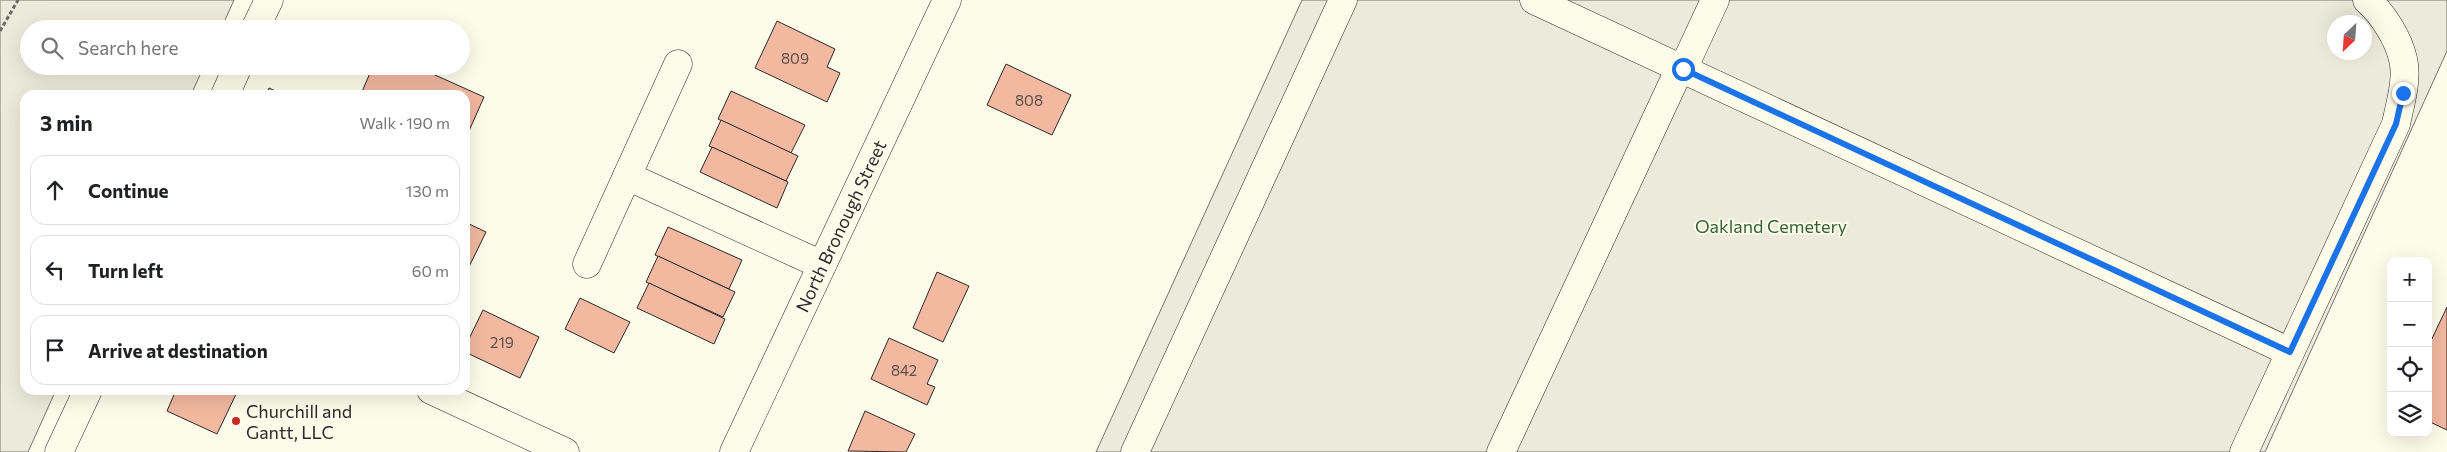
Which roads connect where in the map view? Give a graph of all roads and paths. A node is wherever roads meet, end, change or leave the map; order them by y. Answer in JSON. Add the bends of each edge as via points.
{"nodes":[{"id":1,"x":18,"y":0,"type":"edge"},
{"id":2,"x":268,"y":0,"type":"edge"},
{"id":3,"x":947,"y":0,"type":"edge"},
{"id":4,"x":1343,"y":0,"type":"edge"},
{"id":5,"x":1534,"y":0,"type":"edge"},
{"id":6,"x":1715,"y":0,"type":"edge"},
{"id":7,"x":2367,"y":0,"type":"edge"},
{"id":8,"x":259,"y":20,"type":"edge"},
{"id":9,"x":0,"y":31,"type":"edge"},
{"id":10,"x":678,"y":64,"type":"dead end"},
{"id":11,"x":1682,"y":68,"type":"junction"},
{"id":12,"x":234,"y":75,"type":"edge"},
{"id":13,"x":226,"y":90,"type":"edge"},
{"id":14,"x":627,"y":176,"type":"junction"},
{"id":15,"x":587,"y":264,"type":"dead end"},
{"id":16,"x":822,"y":265,"type":"junction"},
{"id":17,"x":2290,"y":352,"type":"junction"},
{"id":18,"x":86,"y":395,"type":"edge"},
{"id":19,"x":442,"y":395,"type":"edge"},
{"id":20,"x":59,"y":452,"type":"edge"},
{"id":21,"x":563,"y":452,"type":"edge"},
{"id":22,"x":734,"y":452,"type":"edge"},
{"id":23,"x":1134,"y":452,"type":"edge"},
{"id":24,"x":1501,"y":452,"type":"edge"},
{"id":25,"x":2244,"y":452,"type":"edge"}],
"edges":[{"from":1,"to":9,"type":"path"},
{"from":2,"to":8,"type":"main road"},
{"from":3,"to":16,"type":"main road","name":"North Bronough Street"},
{"from":4,"to":23,"type":"main road"},
{"from":5,"to":11,"type":"main road"},
{"from":6,"to":11,"type":"main road"},
{"from":7,"to":17,"type":"main road","via":[[2388,27],[2403,60],[2403,93],[2396,124]]},
{"from":10,"to":14,"type":"main road"},
{"from":11,"to":17,"type":"main road"},
{"from":11,"to":24,"type":"main road"},
{"from":12,"to":13,"type":"main road"},
{"from":14,"to":15,"type":"main road"},
{"from":14,"to":16,"type":"main road"},
{"from":16,"to":22,"type":"main road","name":"North Bronough Street"},
{"from":17,"to":25,"type":"main road"},
{"from":18,"to":20,"type":"main road"},
{"from":19,"to":21,"type":"main road"}]}
